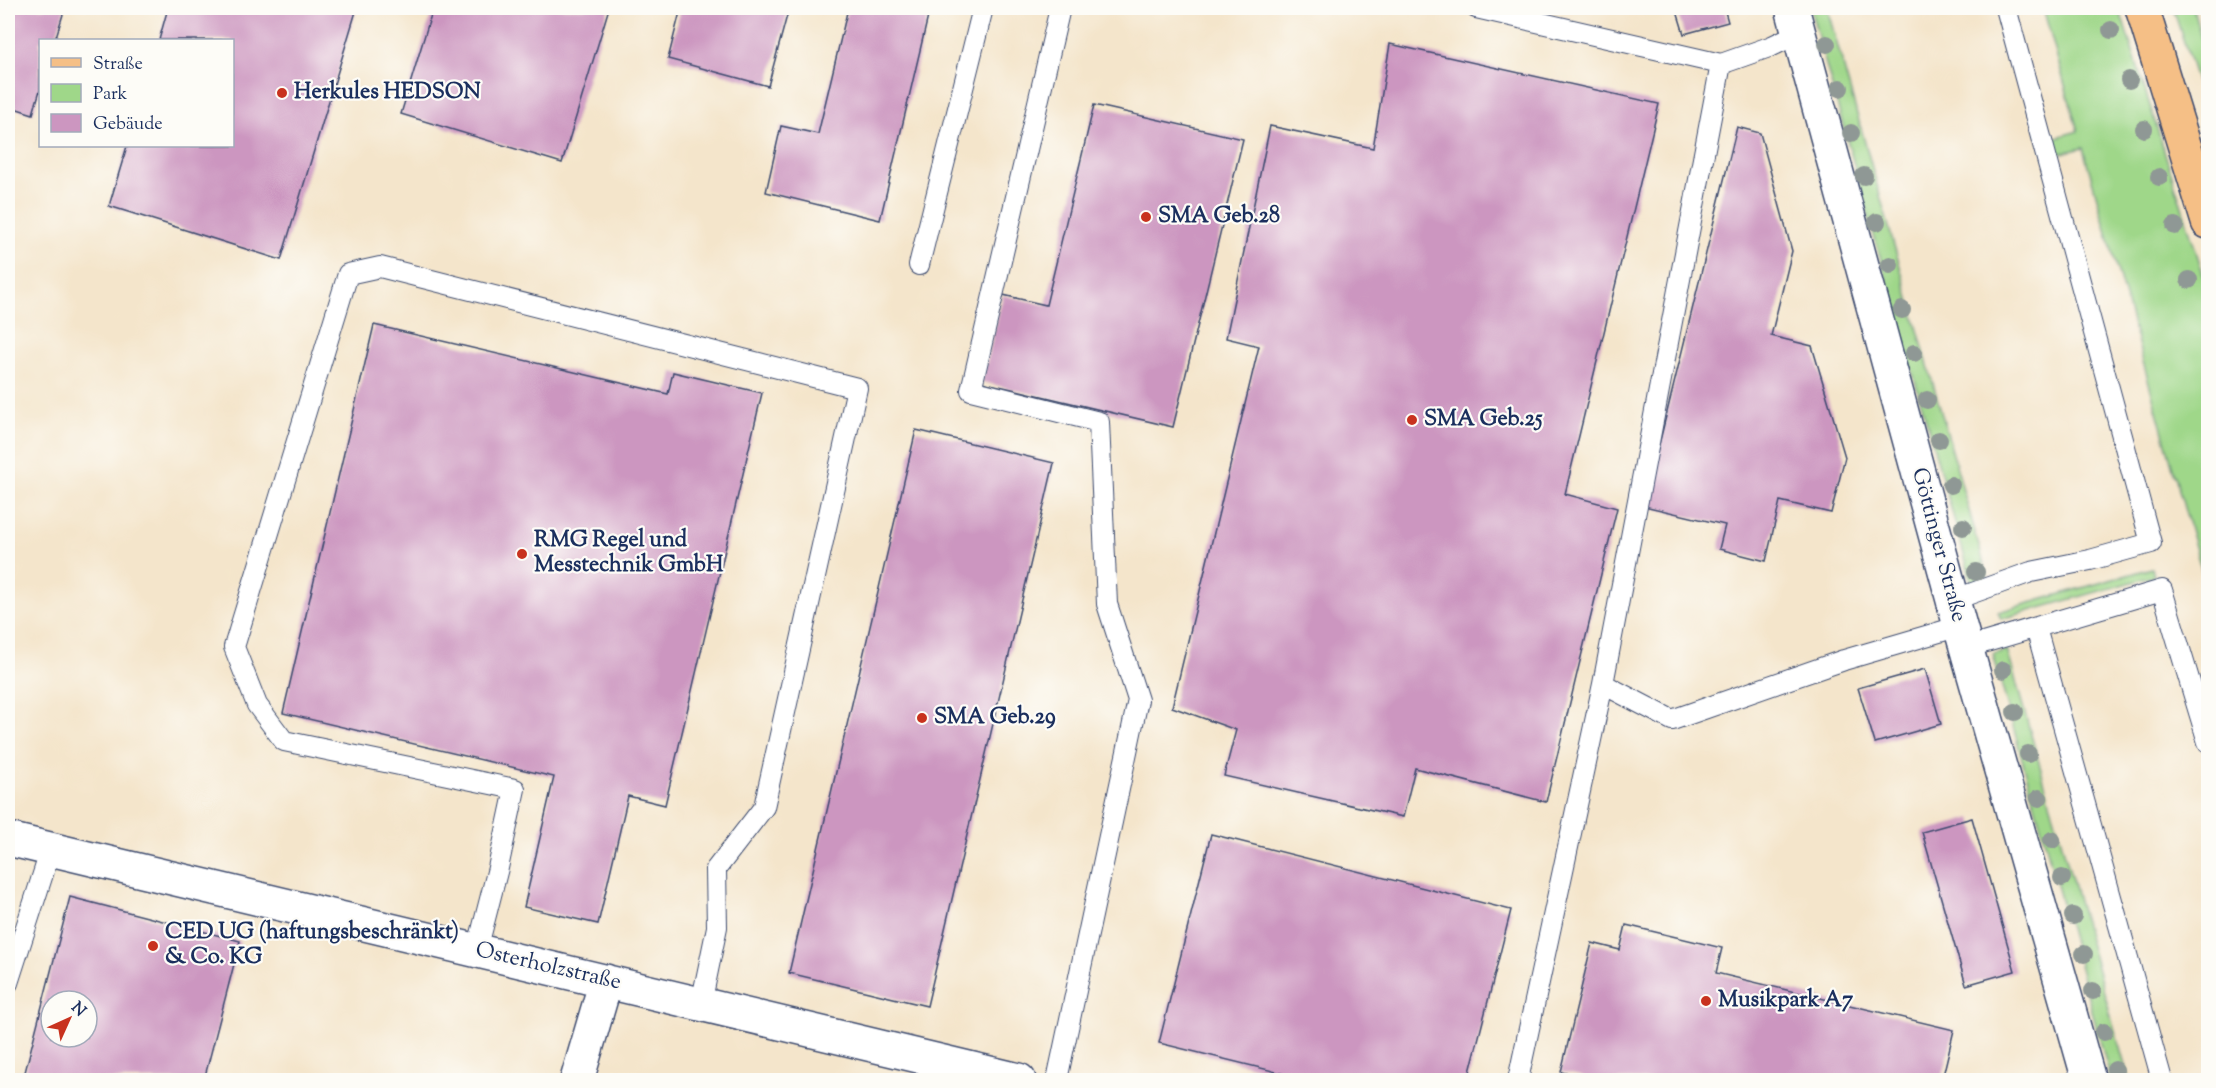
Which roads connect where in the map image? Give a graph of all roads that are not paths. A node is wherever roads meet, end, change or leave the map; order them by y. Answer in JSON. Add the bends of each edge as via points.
{"nodes":[{"id":1,"x":983,"y":8,"type":"edge"},
{"id":2,"x":1060,"y":8,"type":"edge"},
{"id":3,"x":1476,"y":8,"type":"edge"},
{"id":4,"x":2006,"y":8,"type":"edge"},
{"id":5,"x":2142,"y":8,"type":"edge"},
{"id":6,"x":1795,"y":20,"type":"edge"},
{"id":7,"x":1721,"y":64,"type":"junction"},
{"id":8,"x":2208,"y":222,"type":"edge"},
{"id":9,"x":919,"y":265,"type":"dead end"},
{"id":10,"x":1960,"y":625,"type":"junction"},
{"id":11,"x":2036,"y":628,"type":"junction"},
{"id":12,"x":1603,"y":684,"type":"junction"},
{"id":13,"x":2208,"y":742,"type":"edge"},
{"id":14,"x":8,"y":839,"type":"edge"},
{"id":15,"x":51,"y":849,"type":"junction"},
{"id":16,"x":477,"y":951,"type":"junction"},
{"id":17,"x":606,"y":981,"type":"junction"},
{"id":18,"x":8,"y":983,"type":"edge"},
{"id":19,"x":700,"y":1004,"type":"junction"},
{"id":20,"x":1003,"y":1079,"type":"edge"},
{"id":21,"x":577,"y":1080,"type":"edge"},
{"id":22,"x":1057,"y":1080,"type":"edge"},
{"id":23,"x":1518,"y":1080,"type":"edge"},
{"id":24,"x":2089,"y":1080,"type":"edge"},
{"id":25,"x":2162,"y":1080,"type":"edge"}],
"edges":[{"from":1,"to":9,"type":"lane"},
{"from":2,"to":22,"type":"lane","via":[[971,390],[1099,422],[1107,604],[1138,700]]},
{"from":3,"to":7,"type":"lane"},
{"from":4,"to":10,"type":"lane","via":[[2151,543],[2031,572]]},
{"from":5,"to":8,"type":"main road"},
{"from":6,"to":7,"type":"lane","via":[[1772,46]]},
{"from":6,"to":10,"type":"street","name":"Göttinger Straße"},
{"from":7,"to":12,"type":"lane"},
{"from":10,"to":11,"type":"lane"},
{"from":10,"to":12,"type":"lane","via":[[1844,660],[1672,720]]},
{"from":10,"to":24,"type":"street","name":"Göttinger Straße"},
{"from":11,"to":13,"type":"lane","via":[[2162,590]]},
{"from":11,"to":25,"type":"lane"},
{"from":12,"to":23,"type":"lane"},
{"from":14,"to":15,"type":"street","name":"Osterholzstraße"},
{"from":15,"to":16,"type":"street","name":"Osterholzstraße"},
{"from":15,"to":18,"type":"lane"},
{"from":16,"to":17,"type":"street","name":"Osterholzstraße"},
{"from":16,"to":19,"type":"lane","via":[[515,789],[284,741],[257,705],[234,647],[348,274],[380,267],[857,388],[764,807],[716,869],[717,927]]},
{"from":17,"to":19,"type":"street","name":"Osterholzstraße"},
{"from":17,"to":21,"type":"street"},
{"from":19,"to":20,"type":"street","name":"Osterholzstraße"}]}
